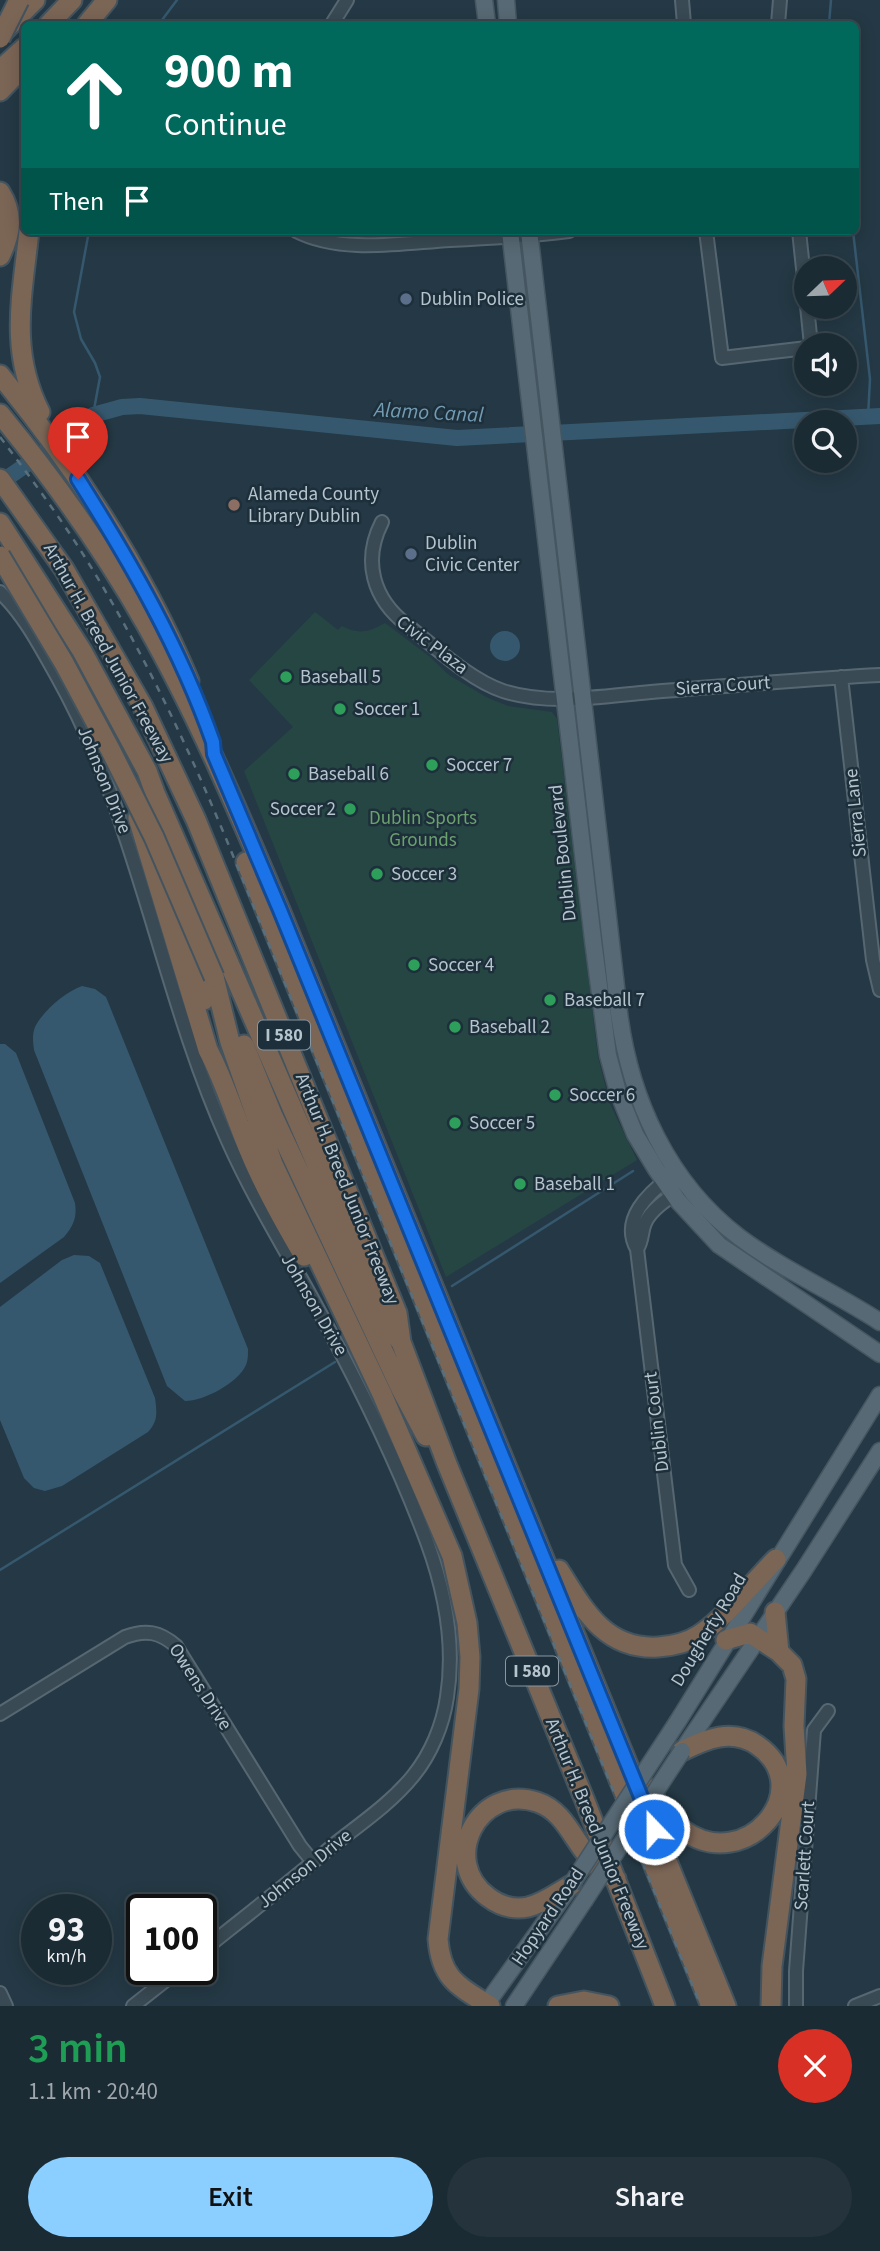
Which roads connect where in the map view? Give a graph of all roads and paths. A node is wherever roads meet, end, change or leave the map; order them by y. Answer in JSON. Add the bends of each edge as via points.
{"nodes":[{"id":1,"x":19,"y":0,"type":"edge"},
{"id":2,"x":35,"y":0,"type":"edge"},
{"id":3,"x":72,"y":0,"type":"edge"},
{"id":4,"x":88,"y":0,"type":"edge"},
{"id":5,"x":107,"y":0,"type":"edge"},
{"id":6,"x":346,"y":0,"type":"edge"},
{"id":7,"x":484,"y":0,"type":"edge"},
{"id":8,"x":506,"y":0,"type":"edge"},
{"id":9,"x":682,"y":0,"type":"edge"},
{"id":10,"x":780,"y":0,"type":"edge"},
{"id":11,"x":52,"y":21,"type":"edge"},
{"id":12,"x":67,"y":21,"type":"edge"},
{"id":13,"x":90,"y":21,"type":"edge"},
{"id":14,"x":334,"y":21,"type":"edge"},
{"id":15,"x":487,"y":21,"type":"edge"},
{"id":16,"x":508,"y":21,"type":"edge"},
{"id":17,"x":684,"y":21,"type":"edge"},
{"id":18,"x":778,"y":21,"type":"edge"},
{"id":19,"x":0,"y":36,"type":"edge"},
{"id":20,"x":21,"y":51,"type":"edge"},
{"id":21,"x":21,"y":69,"type":"edge"},
{"id":22,"x":0,"y":70,"type":"edge"},
{"id":23,"x":0,"y":91,"type":"edge"},
{"id":24,"x":0,"y":192,"type":"edge"},
{"id":25,"x":29,"y":235,"type":"edge"},
{"id":26,"x":304,"y":235,"type":"edge"},
{"id":27,"x":495,"y":235,"type":"edge"},
{"id":28,"x":510,"y":235,"type":"edge"},
{"id":29,"x":529,"y":235,"type":"edge"},
{"id":30,"x":707,"y":235,"type":"edge"},
{"id":31,"x":799,"y":235,"type":"edge"},
{"id":32,"x":0,"y":256,"type":"edge"},
{"id":33,"x":802,"y":256,"type":"edge"},
{"id":34,"x":794,"y":350,"type":"edge"},
{"id":35,"x":0,"y":375,"type":"edge"},
{"id":36,"x":35,"y":412,"type":"junction"},
{"id":37,"x":0,"y":414,"type":"edge"},
{"id":38,"x":0,"y":479,"type":"edge"},
{"id":39,"x":382,"y":522,"type":"dead end"},
{"id":40,"x":0,"y":523,"type":"edge"},
{"id":41,"x":85,"y":527,"type":"junction"},
{"id":42,"x":0,"y":540,"type":"edge"},
{"id":43,"x":0,"y":556,"type":"edge"},
{"id":44,"x":0,"y":592,"type":"edge"},
{"id":45,"x":880,"y":676,"type":"edge"},
{"id":46,"x":841,"y":677,"type":"junction"},
{"id":47,"x":575,"y":697,"type":"junction"},
{"id":48,"x":214,"y":754,"type":"junction"},
{"id":49,"x":151,"y":793,"type":"junction"},
{"id":50,"x":595,"y":952,"type":"junction"},
{"id":51,"x":880,"y":990,"type":"edge"},
{"id":52,"x":620,"y":1013,"type":"junction"},
{"id":53,"x":236,"y":1040,"type":"junction"},
{"id":54,"x":217,"y":1066,"type":"junction"},
{"id":55,"x":683,"y":1178,"type":"junction"},
{"id":56,"x":669,"y":1188,"type":"junction"},
{"id":57,"x":880,"y":1322,"type":"edge"},
{"id":58,"x":355,"y":1337,"type":"junction"},
{"id":59,"x":401,"y":1342,"type":"junction"},
{"id":60,"x":880,"y":1354,"type":"edge"},
{"id":61,"x":880,"y":1395,"type":"edge"},
{"id":62,"x":880,"y":1451,"type":"edge"},
{"id":63,"x":447,"y":1464,"type":"junction"},
{"id":64,"x":540,"y":1547,"type":"junction"},
{"id":65,"x":776,"y":1559,"type":"junction"},
{"id":66,"x":689,"y":1591,"type":"dead end"},
{"id":67,"x":562,"y":1601,"type":"junction"},
{"id":68,"x":775,"y":1612,"type":"junction"},
{"id":69,"x":757,"y":1637,"type":"junction"},
{"id":70,"x":726,"y":1640,"type":"junction"},
{"id":71,"x":779,"y":1652,"type":"junction"},
{"id":72,"x":828,"y":1711,"type":"dead end"},
{"id":73,"x":0,"y":1714,"type":"edge"},
{"id":74,"x":685,"y":1748,"type":"junction"},
{"id":75,"x":313,"y":1862,"type":"junction"},
{"id":76,"x":616,"y":1879,"type":"junction"},
{"id":77,"x":571,"y":1885,"type":"junction"},
{"id":78,"x":217,"y":1939,"type":"edge"},
{"id":79,"x":160,"y":1985,"type":"edge"},
{"id":80,"x":0,"y":1993,"type":"edge"},
{"id":81,"x":880,"y":1996,"type":"edge"},
{"id":82,"x":487,"y":2005,"type":"edge"},
{"id":83,"x":6,"y":2006,"type":"edge"},
{"id":84,"x":133,"y":2006,"type":"edge"},
{"id":85,"x":514,"y":2006,"type":"edge"},
{"id":86,"x":558,"y":2006,"type":"edge"},
{"id":87,"x":608,"y":2006,"type":"edge"},
{"id":88,"x":665,"y":2006,"type":"edge"},
{"id":89,"x":711,"y":2006,"type":"edge"},
{"id":90,"x":726,"y":2006,"type":"edge"},
{"id":91,"x":771,"y":2006,"type":"edge"},
{"id":92,"x":796,"y":2006,"type":"edge"},
{"id":93,"x":855,"y":2006,"type":"edge"}],
"edges":[{"from":1,"to":19,"type":"highway","bridge":true},
{"from":2,"to":19,"type":"highway"},
{"from":3,"to":11,"type":"highway"},
{"from":4,"to":12,"type":"highway"},
{"from":5,"to":13,"type":"highway"},
{"from":6,"to":14,"type":"street"},
{"from":7,"to":15,"type":"main road"},
{"from":8,"to":16,"type":"main road"},
{"from":9,"to":17,"type":"street"},
{"from":10,"to":18,"type":"street"},
{"from":20,"to":22,"type":"highway"},
{"from":21,"to":23,"type":"highway"},
{"from":24,"to":32,"type":"highway","via":[[10,229]]},
{"from":25,"to":36,"type":"highway","via":[[21,349]]},
{"from":26,"to":27,"type":"street","via":[[344,245]]},
{"from":28,"to":47,"type":"main road","name":"Dublin Boulevard","via":[[536,460]]},
{"from":29,"to":47,"type":"main road","name":"Dublin Boulevard","via":[[555,458]]},
{"from":30,"to":34,"type":"street","via":[[722,358]]},
{"from":31,"to":33,"type":"street"},
{"from":35,"to":36,"type":"highway"},
{"from":36,"to":48,"type":"highway","via":[[156,610],[201,708]]},
{"from":37,"to":41,"type":"highway","number":"I 580"},
{"from":38,"to":59,"type":"highway","name":"Arthur H. Breed Junior Freeway","number":"I 580","via":[[64,569],[142,707],[197,820],[397,1313]]},
{"from":39,"to":47,"type":"street","name":"Civic Plaza","via":[[371,563],[377,589],[391,613],[479,680],[502,691],[532,697]]},
{"from":40,"to":49,"type":"highway","via":[[82,651],[147,771]]},
{"from":41,"to":48,"type":"highway","number":"I 580","via":[[147,626]]},
{"from":41,"to":89,"type":"highway","number":"I 580","via":[[93,554],[187,722],[228,818]]},
{"from":42,"to":54,"type":"highway","via":[[107,733],[136,809],[199,1025]]},
{"from":43,"to":53,"type":"highway","bridge":true,"via":[[64,663],[154,837]]},
{"from":44,"to":75,"type":"street","name":"Johnson Drive","via":[[33,634],[93,748],[120,813],[188,1036],[227,1138],[273,1233],[352,1373],[436,1569],[449,1647],[447,1695],[436,1737],[399,1792]]},
{"from":45,"to":46,"type":"street","name":"Sierra Court"},
{"from":46,"to":47,"type":"street","name":"Sierra Court"},
{"from":46,"to":51,"type":"street","name":"Sierra Lane"},
{"from":47,"to":50,"type":"main road","name":"Dublin Boulevard"},
{"from":47,"to":52,"type":"main road","name":"Dublin Boulevard"},
{"from":48,"to":64,"type":"highway","number":"I 580"},
{"from":49,"to":54,"type":"highway"},
{"from":49,"to":59,"type":"highway","via":[[384,1320]]},
{"from":50,"to":52,"type":"main road","via":[[603,956],[610,1008]]},
{"from":50,"to":56,"type":"main road","name":"Dublin Boulevard","via":[[608,1055],[618,1092],[635,1134]]},
{"from":52,"to":55,"type":"main road","name":"Dublin Boulevard","via":[[642,1110]]},
{"from":53,"to":58,"type":"highway","via":[[273,1164]]},
{"from":53,"to":63,"type":"highway","via":[[419,1427]]},
{"from":54,"to":58,"type":"highway","via":[[269,1192]]},
{"from":55,"to":56,"type":"street","name":"Dublin Court"},
{"from":55,"to":57,"type":"main road","name":"Dublin Boulevard","via":[[738,1236]]},
{"from":56,"to":60,"type":"main road","name":"Dublin Boulevard","via":[[719,1245]]},
{"from":56,"to":66,"type":"street","name":"Dublin Court","via":[[646,1221],[637,1249],[675,1566]]},
{"from":58,"to":82,"type":"highway","via":[[440,1526],[460,1588],[469,1646],[469,1689],[439,1956],[457,1986]]},
{"from":59,"to":63,"type":"highway","name":"Arthur H. Breed Junior Freeway","number":"I 580"},
{"from":61,"to":65,"type":"main road","name":"Dougherty Road"},
{"from":62,"to":68,"type":"main road"},
{"from":63,"to":76,"type":"highway","name":"Arthur H. Breed Junior Freeway","number":"I 580"},
{"from":64,"to":65,"type":"highway","via":[[597,1624],[616,1640],[640,1647],[672,1646],[699,1635]]},
{"from":64,"to":67,"type":"highway","number":"I 580"},
{"from":65,"to":70,"type":"main road","name":"Dougherty Road"},
{"from":67,"to":74,"type":"highway","via":[[581,1631],[661,1810],[703,1842],[738,1841],[766,1825],[780,1796],[780,1778],[764,1750],[750,1740],[721,1736]]},
{"from":67,"to":90,"type":"highway","number":"I 580"},
{"from":68,"to":69,"type":"main road"},
{"from":68,"to":71,"type":"highway"},
{"from":69,"to":70,"type":"highway","via":[[750,1633]]},
{"from":69,"to":71,"type":"highway"},
{"from":69,"to":74,"type":"main road"},
{"from":70,"to":77,"type":"main road","name":"Dougherty Road","bridge":true},
{"from":71,"to":91,"type":"highway","via":[[792,1665],[796,1679],[797,1774]]},
{"from":72,"to":92,"type":"street","name":"Scarlett Court","via":[[814,1730]]},
{"from":73,"to":75,"type":"street","name":"Owens Drive","via":[[125,1637],[152,1632],[166,1637]]},
{"from":74,"to":85,"type":"main road","name":"Hopyard Road","bridge":true},
{"from":75,"to":78,"type":"street","name":"Johnson Drive"},
{"from":76,"to":77,"type":"highway","via":[[597,1867],[562,1819],[539,1802],[505,1801],[478,1818],[465,1857],[480,1891],[495,1902],[510,1908],[526,1907]]},
{"from":76,"to":88,"type":"highway","name":"Arthur H. Breed Junior Freeway","number":"I 580"},
{"from":77,"to":82,"type":"main road","name":"Hopyard Road"},
{"from":79,"to":84,"type":"street"},
{"from":80,"to":83,"type":"street"},
{"from":81,"to":93,"type":"street"},
{"from":86,"to":87,"type":"highway","via":[[584,2001]]}]}
